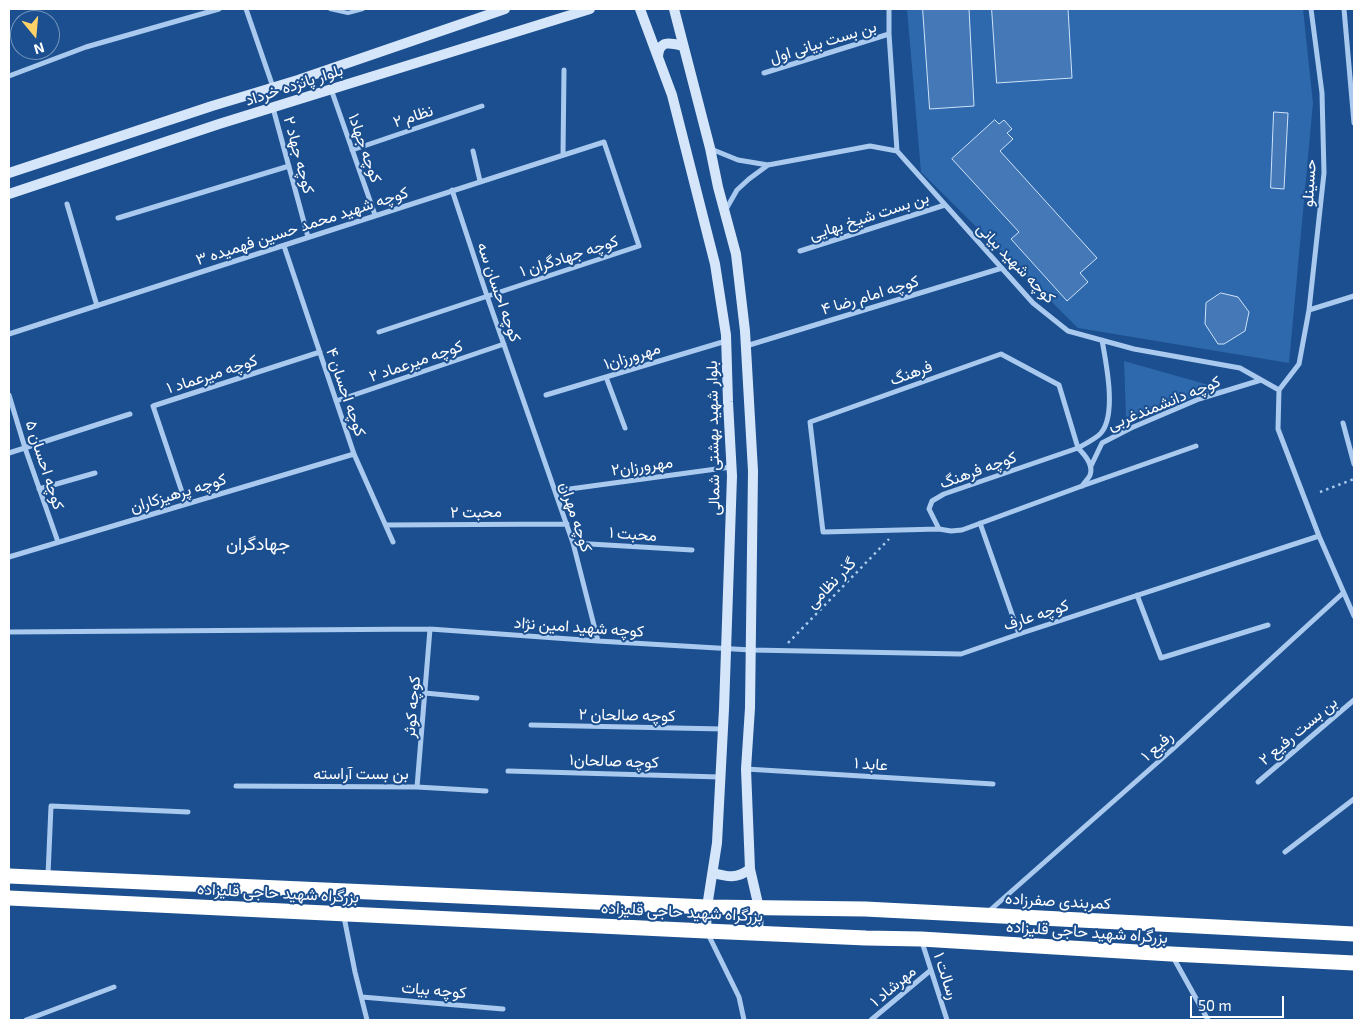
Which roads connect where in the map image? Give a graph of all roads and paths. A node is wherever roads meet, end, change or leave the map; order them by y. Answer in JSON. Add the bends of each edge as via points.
{"nodes":[{"id":1,"x":219,"y":9,"type":"edge"},
{"id":2,"x":246,"y":9,"type":"edge"},
{"id":3,"x":330,"y":9,"type":"edge"},
{"id":4,"x":363,"y":9,"type":"edge"},
{"id":5,"x":505,"y":9,"type":"edge"},
{"id":6,"x":590,"y":9,"type":"edge"},
{"id":7,"x":640,"y":9,"type":"edge"},
{"id":8,"x":674,"y":9,"type":"edge"},
{"id":9,"x":889,"y":9,"type":"edge"},
{"id":10,"x":1311,"y":9,"type":"edge"},
{"id":11,"x":1344,"y":9,"type":"edge"},
{"id":12,"x":889,"y":34,"type":"junction"},
{"id":13,"x":683,"y":46,"type":"junction"},
{"id":14,"x":658,"y":57,"type":"junction"},
{"id":15,"x":564,"y":70,"type":"dead end"},
{"id":16,"x":764,"y":73,"type":"dead end"},
{"id":17,"x":9,"y":76,"type":"edge"},
{"id":18,"x":274,"y":88,"type":"junction"},
{"id":19,"x":331,"y":89,"type":"junction"},
{"id":20,"x":482,"y":106,"type":"dead end"},
{"id":21,"x":273,"y":108,"type":"junction"},
{"id":22,"x":1354,"y":123,"type":"edge"},
{"id":23,"x":604,"y":142,"type":"joint"},
{"id":24,"x":710,"y":148,"type":"junction"},
{"id":25,"x":352,"y":150,"type":"junction"},
{"id":26,"x":473,"y":151,"type":"dead end"},
{"id":27,"x":897,"y":151,"type":"junction"},
{"id":28,"x":563,"y":155,"type":"junction"},
{"id":29,"x":768,"y":165,"type":"junction"},
{"id":30,"x":289,"y":166,"type":"junction"},
{"id":31,"x":9,"y":173,"type":"edge"},
{"id":32,"x":480,"y":181,"type":"junction"},
{"id":33,"x":452,"y":190,"type":"junction"},
{"id":34,"x":9,"y":194,"type":"edge"},
{"id":35,"x":67,"y":204,"type":"dead end"},
{"id":36,"x":945,"y":205,"type":"junction"},
{"id":37,"x":725,"y":212,"type":"junction"},
{"id":38,"x":375,"y":216,"type":"junction"},
{"id":39,"x":118,"y":218,"type":"dead end"},
{"id":40,"x":308,"y":238,"type":"junction"},
{"id":41,"x":284,"y":246,"type":"junction"},
{"id":42,"x":800,"y":251,"type":"dead end"},
{"id":43,"x":1002,"y":268,"type":"junction"},
{"id":44,"x":487,"y":296,"type":"junction"},
{"id":45,"x":1354,"y":296,"type":"edge"},
{"id":46,"x":96,"y":306,"type":"junction"},
{"id":47,"x":1309,"y":310,"type":"junction"},
{"id":48,"x":379,"y":332,"type":"dead end"},
{"id":49,"x":9,"y":334,"type":"edge"},
{"id":50,"x":1102,"y":340,"type":"junction"},
{"id":51,"x":726,"y":341,"type":"junction"},
{"id":52,"x":504,"y":344,"type":"junction"},
{"id":53,"x":746,"y":347,"type":"junction"},
{"id":54,"x":320,"y":352,"type":"junction"},
{"id":55,"x":606,"y":377,"type":"junction"},
{"id":56,"x":1261,"y":380,"type":"junction"},
{"id":57,"x":1278,"y":390,"type":"junction"},
{"id":58,"x":9,"y":395,"type":"edge"},
{"id":59,"x":546,"y":395,"type":"dead end"},
{"id":60,"x":336,"y":401,"type":"junction"},
{"id":61,"x":524,"y":403,"type":"joint"},
{"id":62,"x":130,"y":414,"type":"dead end"},
{"id":63,"x":1343,"y":423,"type":"dead end"},
{"id":64,"x":625,"y":428,"type":"dead end"},
{"id":65,"x":1196,"y":446,"type":"dead end"},
{"id":66,"x":25,"y":448,"type":"junction"},
{"id":67,"x":1078,"y":448,"type":"junction"},
{"id":68,"x":9,"y":453,"type":"edge"},
{"id":69,"x":354,"y":454,"type":"junction"},
{"id":70,"x":1354,"y":464,"type":"edge"},
{"id":71,"x":1091,"y":466,"type":"junction"},
{"id":72,"x":732,"y":467,"type":"junction"},
{"id":73,"x":95,"y":473,"type":"dead end"},
{"id":74,"x":1354,"y":479,"type":"edge"},
{"id":75,"x":1082,"y":486,"type":"junction"},
{"id":76,"x":39,"y":489,"type":"junction"},
{"id":77,"x":555,"y":491,"type":"junction"},
{"id":78,"x":1320,"y":492,"type":"dead end"},
{"id":79,"x":186,"y":504,"type":"junction"},
{"id":80,"x":980,"y":523,"type":"junction"},
{"id":81,"x":566,"y":524,"type":"junction"},
{"id":82,"x":386,"y":526,"type":"junction"},
{"id":83,"x":939,"y":529,"type":"junction"},
{"id":84,"x":897,"y":530,"type":"junction"},
{"id":85,"x":1319,"y":536,"type":"junction"},
{"id":86,"x":58,"y":542,"type":"junction"},
{"id":87,"x":394,"y":542,"type":"dead end"},
{"id":88,"x":573,"y":543,"type":"junction"},
{"id":89,"x":692,"y":550,"type":"dead end"},
{"id":90,"x":9,"y":557,"type":"edge"},
{"id":91,"x":1344,"y":594,"type":"junction"},
{"id":92,"x":1137,"y":595,"type":"junction"},
{"id":93,"x":1354,"y":616,"type":"edge"},
{"id":94,"x":1268,"y":625,"type":"dead end"},
{"id":95,"x":430,"y":629,"type":"junction"},
{"id":96,"x":9,"y":632,"type":"edge"},
{"id":97,"x":1019,"y":634,"type":"junction"},
{"id":98,"x":598,"y":641,"type":"junction"},
{"id":99,"x":726,"y":648,"type":"junction"},
{"id":100,"x":751,"y":650,"type":"junction"},
{"id":101,"x":780,"y":651,"type":"junction"},
{"id":102,"x":425,"y":693,"type":"junction"},
{"id":103,"x":477,"y":698,"type":"dead end"},
{"id":104,"x":1354,"y":700,"type":"edge"},
{"id":105,"x":531,"y":725,"type":"dead end"},
{"id":106,"x":723,"y":729,"type":"junction"},
{"id":107,"x":746,"y":769,"type":"junction"},
{"id":108,"x":508,"y":771,"type":"dead end"},
{"id":109,"x":720,"y":777,"type":"junction"},
{"id":110,"x":1258,"y":782,"type":"dead end"},
{"id":111,"x":994,"y":784,"type":"dead end"},
{"id":112,"x":236,"y":786,"type":"dead end"},
{"id":113,"x":418,"y":787,"type":"junction"},
{"id":114,"x":486,"y":791,"type":"dead end"},
{"id":115,"x":1354,"y":799,"type":"edge"},
{"id":116,"x":188,"y":812,"type":"dead end"},
{"id":117,"x":1285,"y":852,"type":"dead end"},
{"id":118,"x":750,"y":869,"type":"junction"},
{"id":119,"x":713,"y":873,"type":"junction"},
{"id":120,"x":9,"y":876,"type":"edge"},
{"id":121,"x":48,"y":878,"type":"junction"},
{"id":122,"x":9,"y":898,"type":"edge"},
{"id":123,"x":707,"y":907,"type":"junction"},
{"id":124,"x":759,"y":908,"type":"junction"},
{"id":125,"x":344,"y":914,"type":"junction"},
{"id":126,"x":984,"y":915,"type":"junction"},
{"id":127,"x":706,"y":931,"type":"junction"},
{"id":128,"x":758,"y":933,"type":"junction"},
{"id":129,"x":1354,"y":934,"type":"edge"},
{"id":130,"x":921,"y":939,"type":"junction"},
{"id":131,"x":1171,"y":954,"type":"junction"},
{"id":132,"x":1354,"y":963,"type":"edge"},
{"id":133,"x":931,"y":970,"type":"junction"},
{"id":134,"x":114,"y":987,"type":"dead end"},
{"id":135,"x":362,"y":996,"type":"junction"},
{"id":136,"x":503,"y":1009,"type":"dead end"},
{"id":137,"x":26,"y":1020,"type":"edge"},
{"id":138,"x":368,"y":1020,"type":"edge"},
{"id":139,"x":744,"y":1020,"type":"edge"},
{"id":140,"x":872,"y":1020,"type":"edge"},
{"id":141,"x":947,"y":1020,"type":"edge"},
{"id":142,"x":1208,"y":1020,"type":"edge"}],
"edges":[{"from":1,"to":17,"type":"street","via":[[86,47]]},
{"from":2,"to":18,"type":"street"},
{"from":3,"to":4,"type":"lane","via":[[348,13]]},
{"from":5,"to":18,"type":"main road","name":"بلوار پانزده خرداد"},
{"from":6,"to":19,"type":"main road","name":"بلوار پانزده خرداد"},
{"from":7,"to":14,"type":"main road","name":"بلوار شهید بهشتی شمالی"},
{"from":8,"to":13,"type":"main road"},
{"from":9,"to":12,"type":"street"},
{"from":10,"to":47,"type":"street","name":"حسینلو","via":[[1322,93],[1324,173]]},
{"from":11,"to":22,"type":"street"},
{"from":12,"to":16,"type":"street","name":"بن بست بیانی اول"},
{"from":12,"to":27,"type":"street"},
{"from":13,"to":14,"type":"main road","via":[[664,44],[658,50]]},
{"from":13,"to":24,"type":"main road"},
{"from":14,"to":51,"type":"main road","name":"بلوار شهید بهشتی شمالی","via":[[672,95],[715,264]]},
{"from":15,"to":28,"type":"street"},
{"from":18,"to":31,"type":"main road","name":"بلوار پانزده خرداد"},
{"from":19,"to":21,"type":"main road","name":"بلوار پانزده خرداد"},
{"from":19,"to":25,"type":"street","name":"کوچه جهاد۱"},
{"from":20,"to":25,"type":"street","name":"نظام ۲"},
{"from":21,"to":30,"type":"street","name":"کوچه جهاد ۲"},
{"from":21,"to":34,"type":"main road","name":"بلوار پانزده خرداد"},
{"from":23,"to":28,"type":"street","name":"کوچه شهید محمد حسین فهمیده ۳"},
{"from":23,"to":44,"type":"street","name":"کوچه جهادگران ۱","via":[[639,246]]},
{"from":24,"to":29,"type":"street","via":[[738,160]]},
{"from":24,"to":37,"type":"main road"},
{"from":25,"to":38,"type":"street","name":"کوچه جهاد۱"},
{"from":26,"to":32,"type":"street"},
{"from":27,"to":29,"type":"street","via":[[870,146]]},
{"from":27,"to":36,"type":"street","name":"کوچه شهید بیانی"},
{"from":28,"to":32,"type":"street","name":"کوچه شهید محمد حسین فهمیده ۳"},
{"from":29,"to":37,"type":"street","via":[[737,190]]},
{"from":30,"to":39,"type":"street"},
{"from":30,"to":40,"type":"street","name":"کوچه جهاد ۲"},
{"from":32,"to":33,"type":"street","name":"کوچه شهید محمد حسین فهمیده ۳"},
{"from":33,"to":38,"type":"street","name":"کوچه شهید محمد حسین فهمیده ۳"},
{"from":33,"to":44,"type":"street","name":"کوچه احسان سه"},
{"from":35,"to":46,"type":"street"},
{"from":36,"to":42,"type":"street","name":"بن بست شیخ بهایی"},
{"from":36,"to":43,"type":"street","name":"کوچه شهید بیانی"},
{"from":37,"to":53,"type":"main road","via":[[736,254]]},
{"from":38,"to":40,"type":"street","name":"کوچه شهید محمد حسین فهمیده ۳"},
{"from":40,"to":41,"type":"street","name":"کوچه شهید محمد حسین فهمیده ۳"},
{"from":41,"to":46,"type":"street","name":"کوچه شهید محمد حسین فهمیده ۳"},
{"from":41,"to":54,"type":"street","name":"کوچه احسان ۴"},
{"from":43,"to":50,"type":"street","name":"کوچه شهید بیانی","via":[[1033,303],[1068,331]]},
{"from":43,"to":53,"type":"street","name":"کوچه امام رضا ۴"},
{"from":44,"to":48,"type":"street"},
{"from":44,"to":52,"type":"street","name":"کوچه احسان سه"},
{"from":45,"to":47,"type":"street"},
{"from":46,"to":49,"type":"street","name":"کوچه شهید محمد حسین فهمیده ۳"},
{"from":47,"to":57,"type":"street","name":"حسینلو","via":[[1299,364]]},
{"from":50,"to":56,"type":"street","name":"کوچه شهید بیانی","via":[[1240,368]]},
{"from":50,"to":67,"type":"street","via":[[1109,377],[1109,418],[1101,433]]},
{"from":51,"to":55,"type":"street","name":"مهرورزان۱"},
{"from":51,"to":72,"type":"main road","name":"بلوار شهید بهشتی شمالی"},
{"from":52,"to":60,"type":"street","name":"کوچه میرعماد ۲"},
{"from":52,"to":61,"type":"street","name":"کوچه احسان سه"},
{"from":53,"to":100,"type":"main road","via":[[753,471]]},
{"from":54,"to":60,"type":"street","name":"کوچه احسان ۴"},
{"from":54,"to":79,"type":"street","name":"کوچه میرعماد ۱","via":[[153,406]]},
{"from":55,"to":59,"type":"street","name":"مهرورزان۱"},
{"from":55,"to":64,"type":"street"},
{"from":56,"to":57,"type":"street","name":"کوچه شهید بیانی"},
{"from":56,"to":71,"type":"street","name":"کوچه دانشمندغربی","via":[[1199,400],[1130,428],[1102,443]]},
{"from":57,"to":85,"type":"street","via":[[1278,429]]},
{"from":58,"to":66,"type":"street","name":"کوچه احسان ۵"},
{"from":60,"to":69,"type":"street","name":"کوچه احسان ۴"},
{"from":61,"to":77,"type":"street","name":"کوچه مهران"},
{"from":62,"to":66,"type":"street"},
{"from":63,"to":70,"type":"street"},
{"from":65,"to":75,"type":"street"},
{"from":66,"to":68,"type":"street"},
{"from":66,"to":76,"type":"street","name":"کوچه احسان ۵"},
{"from":67,"to":71,"type":"street"},
{"from":67,"to":83,"type":"street","name":"کوچه فرهنگ","via":[[944,494],[932,501],[929,509]]},
{"from":67,"to":84,"type":"street","name":"فرهنگ","via":[[1059,385],[1001,354],[810,422],[823,532]]},
{"from":69,"to":79,"type":"street","name":"کوچه پرهیزکاران"},
{"from":69,"to":82,"type":"street","name":"کوچه احسان ۴"},
{"from":71,"to":75,"type":"street","via":[[1090,475]]},
{"from":72,"to":77,"type":"street","name":"مهرورزان۲"},
{"from":72,"to":99,"type":"main road","name":"بلوار شهید بهشتی شمالی"},
{"from":73,"to":76,"type":"street"},
{"from":74,"to":78,"type":"path"},
{"from":75,"to":80,"type":"street"},
{"from":76,"to":86,"type":"street","name":"کوچه احسان ۵"},
{"from":77,"to":81,"type":"street","name":"کوچه مهران"},
{"from":79,"to":86,"type":"street","name":"کوچه پرهیزکاران"},
{"from":80,"to":83,"type":"street","via":[[962,530]]},
{"from":80,"to":97,"type":"street"},
{"from":81,"to":82,"type":"street","name":"محبت ۲"},
{"from":81,"to":88,"type":"street","name":"کوچه مهران"},
{"from":82,"to":87,"type":"street","name":"کوچه احسان ۴"},
{"from":83,"to":84,"type":"street"},
{"from":84,"to":101,"type":"path","name":"گذر نظامی"},
{"from":85,"to":91,"type":"street"},
{"from":85,"to":92,"type":"street","name":"کوچه عارف"},
{"from":86,"to":90,"type":"street","name":"کوچه پرهیزکاران"},
{"from":88,"to":89,"type":"street","name":"محبت ۱"},
{"from":88,"to":98,"type":"street","name":"کوچه مهران"},
{"from":91,"to":93,"type":"street"},
{"from":91,"to":126,"type":"street","name":"رفیع ۱"},
{"from":92,"to":94,"type":"street","via":[[1161,658]]},
{"from":92,"to":97,"type":"street","name":"کوچه عارف"},
{"from":95,"to":96,"type":"street","name":"کوچه شهید امین نژاد"},
{"from":95,"to":98,"type":"street","name":"کوچه شهید امین نژاد"},
{"from":95,"to":102,"type":"street","name":"کوچه کوثر"},
{"from":97,"to":101,"type":"street","name":"کوچه عارف","via":[[961,654]]},
{"from":98,"to":99,"type":"street","name":"کوچه شهید امین نژاد"},
{"from":99,"to":100,"type":"street","name":"کوچه شهید امین نژاد"},
{"from":99,"to":106,"type":"main road","name":"بلوار شهید بهشتی شمالی"},
{"from":100,"to":101,"type":"street","name":"کوچه عارف"},
{"from":100,"to":107,"type":"main road"},
{"from":102,"to":103,"type":"street"},
{"from":102,"to":113,"type":"street","name":"کوچه کوثر"},
{"from":104,"to":110,"type":"street","name":"بن بست رفیع ۲"},
{"from":105,"to":106,"type":"street","name":"کوچه صالحان ۲"},
{"from":106,"to":109,"type":"main road","name":"بلوار شهید بهشتی شمالی"},
{"from":107,"to":111,"type":"street","name":"عابد ۱"},
{"from":107,"to":118,"type":"main road"},
{"from":108,"to":109,"type":"street","name":"کوچه صالحان۱"},
{"from":109,"to":119,"type":"main road","name":"بلوار شهید بهشتی شمالی"},
{"from":112,"to":113,"type":"street","name":"بن بست آراسته"},
{"from":113,"to":114,"type":"street","name":"بن بست آراسته"},
{"from":115,"to":117,"type":"street"},
{"from":116,"to":121,"type":"street","via":[[51,806]]},
{"from":118,"to":119,"type":"main road","via":[[742,875],[727,877]]},
{"from":118,"to":124,"type":"main road"},
{"from":119,"to":123,"type":"main road","name":"بلوار شهید بهشتی شمالی"},
{"from":120,"to":121,"type":"highway","name":"بزرگراه شهید حاجی قلیزاده"},
{"from":121,"to":123,"type":"highway","name":"بزرگراه شهید حاجی قلیزاده"},
{"from":122,"to":125,"type":"highway","name":"بزرگراه شهید حاجی قلیزاده"},
{"from":123,"to":124,"type":"highway","name":"بزرگراه شهید حاجی قلیزاده"},
{"from":123,"to":127,"type":"main road","name":"بلوار شهید بهشتی شمالی"},
{"from":124,"to":126,"type":"highway","name":"کمربندی صفرزاده"},
{"from":124,"to":128,"type":"main road"},
{"from":125,"to":127,"type":"highway","name":"بزرگراه شهید حاجی قلیزاده"},
{"from":125,"to":135,"type":"street"},
{"from":126,"to":129,"type":"highway","name":"کمربندی صفرزاده"},
{"from":127,"to":128,"type":"highway","name":"بزرگراه شهید حاجی قلیزاده"},
{"from":127,"to":139,"type":"street","via":[[739,997]]},
{"from":128,"to":130,"type":"highway","name":"بزرگراه شهید حاجی قلیزاده"},
{"from":130,"to":131,"type":"highway","name":"بزرگراه شهید حاجی قلیزاده"},
{"from":130,"to":133,"type":"street","name":"رسالت ۱"},
{"from":131,"to":132,"type":"highway","name":"بزرگراه شهید حاجی قلیزاده"},
{"from":131,"to":142,"type":"street"},
{"from":133,"to":140,"type":"street","name":"مهرشاد ۱"},
{"from":133,"to":141,"type":"street","name":"رسالت ۱"},
{"from":134,"to":137,"type":"street"},
{"from":135,"to":136,"type":"street","name":"کوچه بیات"},
{"from":135,"to":138,"type":"street"}]}
